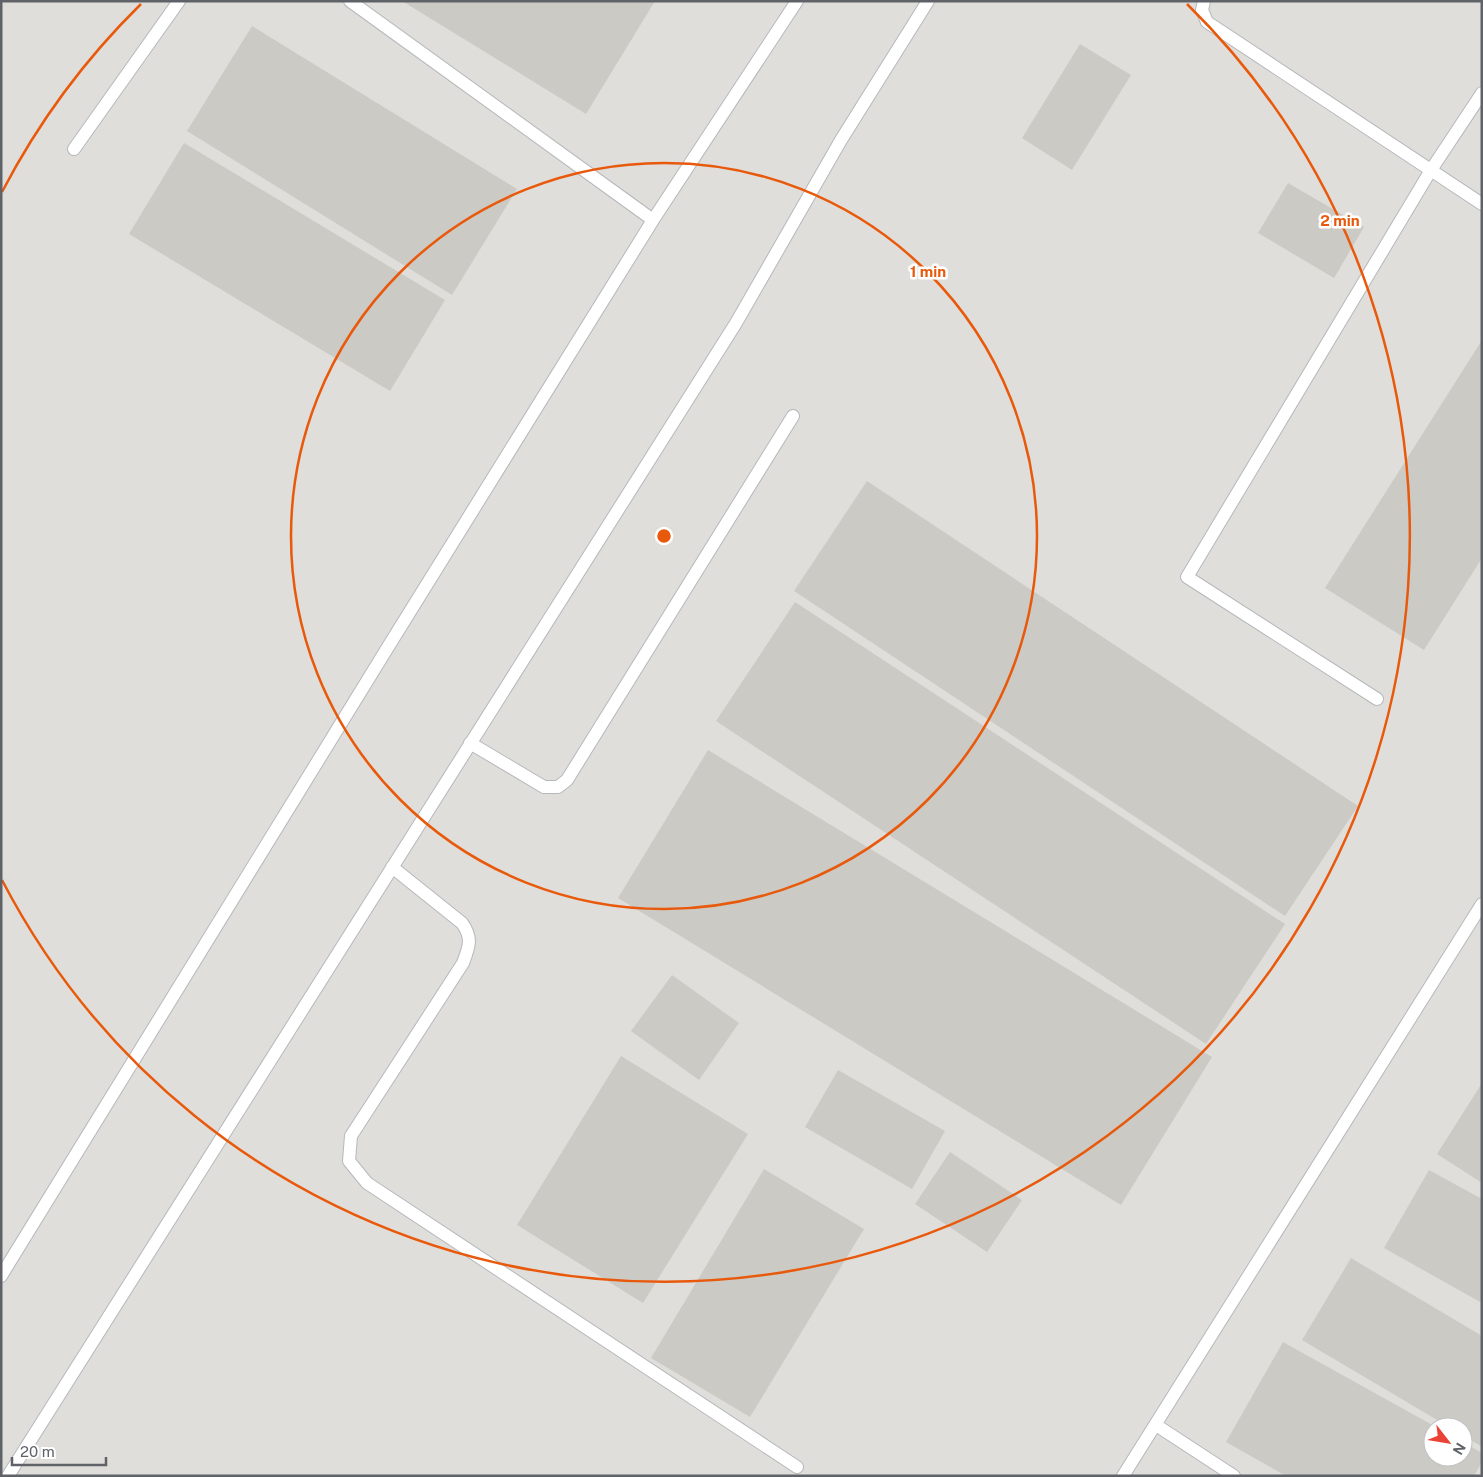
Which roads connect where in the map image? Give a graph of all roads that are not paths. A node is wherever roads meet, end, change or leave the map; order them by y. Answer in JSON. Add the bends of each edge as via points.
{"nodes":[{"id":1,"x":179,"y":1,"type":"edge"},
{"id":2,"x":350,"y":1,"type":"edge"},
{"id":3,"x":797,"y":1,"type":"edge"},
{"id":4,"x":928,"y":1,"type":"edge"},
{"id":5,"x":1204,"y":1,"type":"edge"},
{"id":6,"x":1482,"y":93,"type":"edge"},
{"id":7,"x":74,"y":149,"type":"dead end"},
{"id":8,"x":1430,"y":170,"type":"junction"},
{"id":9,"x":1482,"y":204,"type":"edge"},
{"id":10,"x":653,"y":220,"type":"junction"},
{"id":11,"x":793,"y":416,"type":"dead end"},
{"id":12,"x":1377,"y":699,"type":"dead end"},
{"id":13,"x":470,"y":743,"type":"junction"},
{"id":14,"x":392,"y":867,"type":"junction"},
{"id":15,"x":1482,"y":904,"type":"edge"},
{"id":16,"x":1,"y":1276,"type":"edge"},
{"id":17,"x":1156,"y":1425,"type":"junction"},
{"id":18,"x":797,"y":1467,"type":"dead end"},
{"id":19,"x":8,"y":1476,"type":"edge"},
{"id":20,"x":1123,"y":1476,"type":"edge"},
{"id":21,"x":1234,"y":1476,"type":"edge"}],
"edges":[{"from":1,"to":7,"type":"lane"},
{"from":2,"to":10,"type":"lane"},
{"from":3,"to":10,"type":"lane"},
{"from":4,"to":13,"type":"lane","via":[[841,140],[736,323]]},
{"from":5,"to":8,"type":"lane","via":[[1202,10],[1207,22]]},
{"from":6,"to":8,"type":"lane"},
{"from":8,"to":9,"type":"lane"},
{"from":8,"to":12,"type":"lane","via":[[1187,577]]},
{"from":10,"to":16,"type":"lane"},
{"from":11,"to":13,"type":"lane","via":[[567,780],[558,787],[544,787]]},
{"from":13,"to":14,"type":"lane"},
{"from":14,"to":18,"type":"lane","via":[[462,923],[469,933],[469,946],[463,963],[351,1136],[349,1161],[367,1184]]},
{"from":14,"to":19,"type":"lane"},
{"from":15,"to":17,"type":"lane"},
{"from":17,"to":20,"type":"lane"},
{"from":17,"to":21,"type":"lane"}]}
